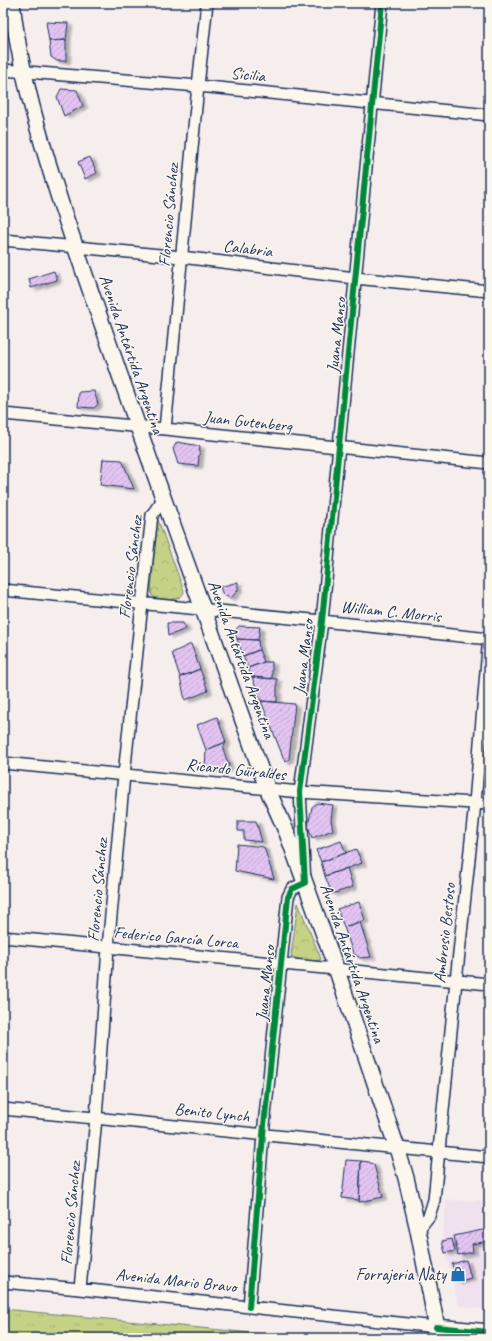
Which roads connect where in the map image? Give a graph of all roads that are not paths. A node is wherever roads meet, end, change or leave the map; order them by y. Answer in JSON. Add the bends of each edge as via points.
{"nodes":[{"id":1,"x":12,"y":3,"type":"edge"},
{"id":2,"x":207,"y":3,"type":"edge"},
{"id":3,"x":382,"y":3,"type":"edge"},
{"id":4,"x":3,"y":70,"type":"edge"},
{"id":5,"x":24,"y":72,"type":"junction"},
{"id":6,"x":198,"y":86,"type":"junction"},
{"id":7,"x":372,"y":104,"type":"junction"},
{"id":8,"x":489,"y":115,"type":"edge"},
{"id":9,"x":3,"y":240,"type":"edge"},
{"id":10,"x":75,"y":247,"type":"junction"},
{"id":11,"x":181,"y":257,"type":"junction"},
{"id":12,"x":355,"y":278,"type":"junction"},
{"id":13,"x":489,"y":291,"type":"edge"},
{"id":14,"x":3,"y":414,"type":"edge"},
{"id":15,"x":138,"y":427,"type":"junction"},
{"id":16,"x":165,"y":429,"type":"junction"},
{"id":17,"x":339,"y":447,"type":"junction"},
{"id":18,"x":489,"y":463,"type":"edge"},
{"id":19,"x":164,"y":498,"type":"junction"},
{"id":20,"x":3,"y":590,"type":"edge"},
{"id":21,"x":142,"y":604,"type":"junction"},
{"id":22,"x":204,"y":609,"type":"junction"},
{"id":23,"x":322,"y":621,"type":"junction"},
{"id":24,"x":489,"y":638,"type":"edge"},
{"id":25,"x":3,"y":763,"type":"edge"},
{"id":26,"x":124,"y":775,"type":"junction"},
{"id":27,"x":268,"y":788,"type":"junction"},
{"id":28,"x":300,"y":792,"type":"junction"},
{"id":29,"x":475,"y":803,"type":"junction"},
{"id":30,"x":489,"y":804,"type":"edge"},
{"id":31,"x":305,"y":883,"type":"junction"},
{"id":32,"x":3,"y":937,"type":"edge"},
{"id":33,"x":108,"y":948,"type":"junction"},
{"id":34,"x":281,"y":964,"type":"junction"},
{"id":35,"x":336,"y":968,"type":"junction"},
{"id":36,"x":456,"y":981,"type":"junction"},
{"id":37,"x":489,"y":984,"type":"edge"},
{"id":38,"x":3,"y":1109,"type":"edge"},
{"id":39,"x":96,"y":1118,"type":"junction"},
{"id":40,"x":263,"y":1135,"type":"junction"},
{"id":41,"x":397,"y":1148,"type":"junction"},
{"id":42,"x":439,"y":1152,"type":"junction"},
{"id":43,"x":489,"y":1157,"type":"edge"},
{"id":44,"x":418,"y":1230,"type":"junction"},
{"id":45,"x":3,"y":1282,"type":"edge"},
{"id":46,"x":80,"y":1289,"type":"junction"},
{"id":47,"x":249,"y":1307,"type":"junction"},
{"id":48,"x":489,"y":1332,"type":"edge"},
{"id":49,"x":437,"y":1334,"type":"edge"}],
"edges":[{"from":1,"to":5,"type":"main road","name":"Avenida Antártida Argentina"},
{"from":2,"to":6,"type":"street","name":"Florencio Sánchez"},
{"from":3,"to":7,"type":"street","name":"Juana Manso"},
{"from":4,"to":5,"type":"street","name":"Sicilia"},
{"from":5,"to":6,"type":"street","name":"Sicilia"},
{"from":5,"to":10,"type":"main road","name":"Avenida Antártida Argentina","via":[[42,141]]},
{"from":6,"to":7,"type":"street","name":"Sicilia"},
{"from":6,"to":11,"type":"street","name":"Florencio Sánchez"},
{"from":7,"to":8,"type":"street","name":"Sicilia"},
{"from":7,"to":12,"type":"street","name":"Juana Manso"},
{"from":9,"to":10,"type":"street","name":"Calabria"},
{"from":10,"to":11,"type":"street","name":"Calabria"},
{"from":10,"to":15,"type":"main road","name":"Avenida Antártida Argentina"},
{"from":11,"to":12,"type":"street","name":"Calabria"},
{"from":11,"to":16,"type":"street","name":"Florencio Sánchez"},
{"from":12,"to":13,"type":"street","name":"Calabria"},
{"from":12,"to":17,"type":"street","name":"Juana Manso"},
{"from":14,"to":15,"type":"street","name":"Juan Gutenberg"},
{"from":15,"to":16,"type":"street","name":"Juan Gutenberg"},
{"from":15,"to":19,"type":"main road","name":"Avenida Antártida Argentina"},
{"from":16,"to":17,"type":"street","name":"Juan Gutenberg"},
{"from":17,"to":18,"type":"street","name":"Juan Gutenberg"},
{"from":17,"to":23,"type":"street","name":"Juana Manso"},
{"from":19,"to":21,"type":"street","name":"Florencio Sánchez","via":[[152,515]]},
{"from":19,"to":22,"type":"main road","name":"Avenida Antártida Argentina"},
{"from":20,"to":21,"type":"street","name":"William C. Morris"},
{"from":21,"to":22,"type":"street","name":"William C. Morris"},
{"from":21,"to":26,"type":"street","name":"Florencio Sánchez"},
{"from":22,"to":23,"type":"street","name":"William C. Morris"},
{"from":22,"to":27,"type":"main road","name":"Avenida Antártida Argentina"},
{"from":23,"to":24,"type":"street","name":"William C. Morris"},
{"from":23,"to":28,"type":"street","name":"Juana Manso"},
{"from":24,"to":29,"type":"street","name":"Ambrosio Bestoso"},
{"from":25,"to":26,"type":"street","name":"Ricardo Güiraldes"},
{"from":26,"to":27,"type":"street","name":"Ricardo Güiraldes"},
{"from":26,"to":33,"type":"street","name":"Florencio Sánchez"},
{"from":27,"to":28,"type":"street","name":"Ricardo Güiraldes"},
{"from":27,"to":31,"type":"main road","name":"Avenida Antártida Argentina"},
{"from":28,"to":29,"type":"street","name":"Ricardo Güiraldes"},
{"from":28,"to":31,"type":"street","name":"Juana Manso"},
{"from":29,"to":30,"type":"street","name":"Ricardo Güiraldes"},
{"from":29,"to":36,"type":"street","name":"Ambrosio Bestoso"},
{"from":31,"to":34,"type":"street","name":"Juana Manso","via":[[292,889],[288,897]]},
{"from":31,"to":35,"type":"main road","name":"Avenida Antártida Argentina"},
{"from":32,"to":33,"type":"street","name":"Federico García Lorca"},
{"from":33,"to":34,"type":"street","name":"Federico García Lorca"},
{"from":33,"to":39,"type":"street","name":"Florencio Sánchez"},
{"from":34,"to":35,"type":"street","name":"Federico García Lorca"},
{"from":34,"to":40,"type":"street","name":"Juana Manso"},
{"from":35,"to":36,"type":"street","name":"Federico García Lorca"},
{"from":35,"to":41,"type":"main road","name":"Avenida Antártida Argentina"},
{"from":36,"to":37,"type":"street","name":"Federico García Lorca"},
{"from":36,"to":42,"type":"street","name":"Ambrosio Bestoso"},
{"from":38,"to":39,"type":"street","name":"Benito Lynch"},
{"from":39,"to":40,"type":"street","name":"Benito Lynch"},
{"from":39,"to":46,"type":"street","name":"Florencio Sánchez"},
{"from":40,"to":41,"type":"street","name":"Benito Lynch"},
{"from":40,"to":47,"type":"street","name":"Juana Manso"},
{"from":41,"to":42,"type":"street","name":"Benito Lynch"},
{"from":41,"to":44,"type":"main road","name":"Avenida Antártida Argentina"},
{"from":42,"to":43,"type":"street","name":"Benito Lynch"},
{"from":42,"to":44,"type":"street","name":"Ambrosio Bestoso","via":[[434,1200],[429,1216]]},
{"from":44,"to":49,"type":"main road","name":"Avenida Antártida Argentina"},
{"from":45,"to":46,"type":"street","name":"Avenida Mario Bravo"},
{"from":46,"to":47,"type":"street","name":"Avenida Mario Bravo"},
{"from":47,"to":49,"type":"street","name":"Avenida Mario Bravo"},
{"from":48,"to":49,"type":"main road","name":"Avenida Mario Bravo"}]}
